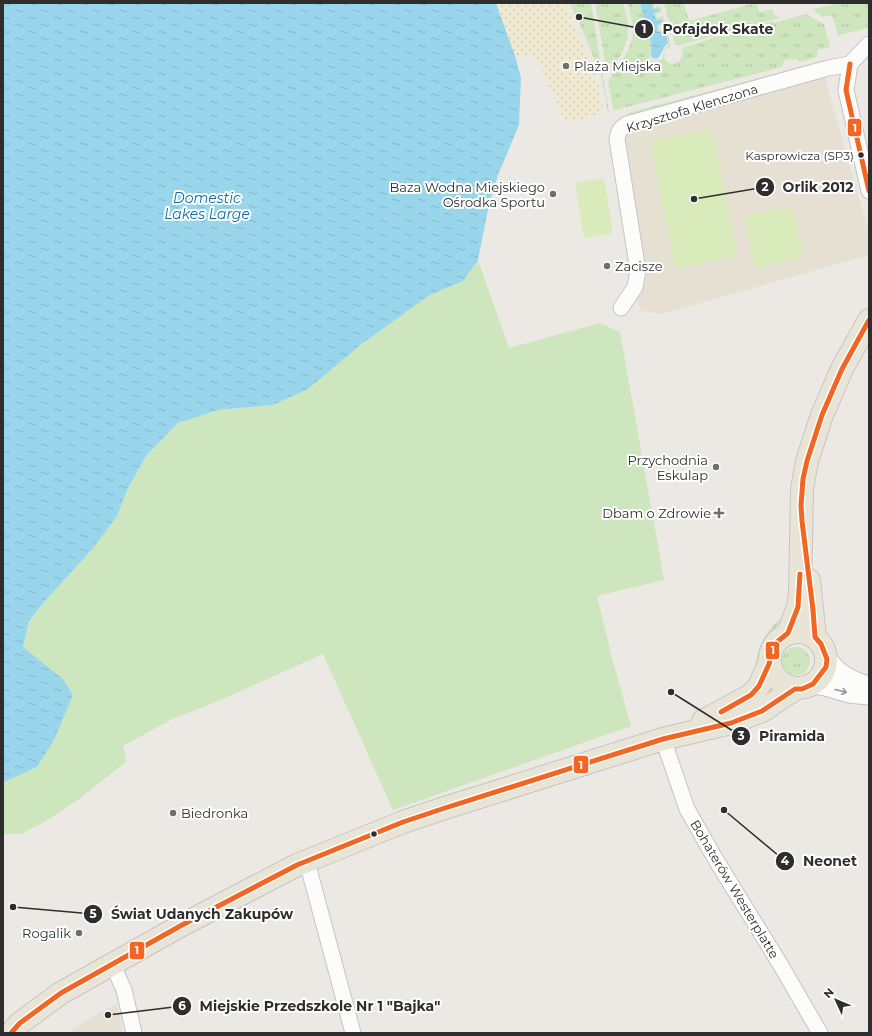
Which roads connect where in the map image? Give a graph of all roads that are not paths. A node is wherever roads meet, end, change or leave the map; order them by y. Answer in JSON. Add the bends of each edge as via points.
{"nodes":[{"id":1,"x":869,"y":44,"type":"edge"},
{"id":2,"x":850,"y":64,"type":"junction"},
{"id":3,"x":869,"y":191,"type":"edge"},
{"id":4,"x":621,"y":308,"type":"dead end"},
{"id":5,"x":869,"y":320,"type":"edge"},
{"id":6,"x":802,"y":521,"type":"junction"},
{"id":7,"x":788,"y":633,"type":"junction"},
{"id":8,"x":816,"y":637,"type":"junction"},
{"id":9,"x":826,"y":659,"type":"junction"},
{"id":10,"x":769,"y":664,"type":"junction"},
{"id":11,"x":804,"y":686,"type":"junction"},
{"id":12,"x":869,"y":686,"type":"edge"},
{"id":13,"x":869,"y":695,"type":"edge"},
{"id":14,"x":663,"y":739,"type":"junction"},
{"id":15,"x":304,"y":862,"type":"junction"},
{"id":16,"x":112,"y":963,"type":"junction"},
{"id":17,"x":11,"y":1033,"type":"edge"},
{"id":18,"x":134,"y":1033,"type":"edge"},
{"id":19,"x":353,"y":1033,"type":"edge"},
{"id":20,"x":820,"y":1033,"type":"edge"}],
"edges":[{"from":1,"to":2,"type":"street"},
{"from":2,"to":3,"type":"street","via":[[846,90]]},
{"from":2,"to":4,"type":"street","name":"Krzysztofa Klenczona","via":[[627,124],[618,131],[617,139],[638,271],[635,287]]},
{"from":5,"to":6,"type":"main road","via":[[842,369],[814,435],[802,489]]},
{"from":6,"to":7,"type":"main road","via":[[800,594]]},
{"from":6,"to":8,"type":"main road"},
{"from":7,"to":8,"type":"main road","via":[[808,633]]},
{"from":7,"to":10,"type":"main road","via":[[782,636],[775,646]]},
{"from":8,"to":9,"type":"main road"},
{"from":9,"to":11,"type":"main road","via":[[826,667],[820,676]]},
{"from":9,"to":12,"type":"street","via":[[834,668],[855,682]]},
{"from":10,"to":11,"type":"main road","via":[[772,673],[786,686]]},
{"from":10,"to":14,"type":"main road","via":[[759,686],[751,695]]},
{"from":11,"to":13,"type":"street","one_way":true,"via":[[825,686],[849,693]]},
{"from":11,"to":14,"type":"main road","via":[[762,711],[730,723]]},
{"from":14,"to":15,"type":"main road","via":[[417,818]]},
{"from":14,"to":20,"type":"street","name":"Bohaterów Westerplatte","via":[[687,809]]},
{"from":15,"to":16,"type":"main road"},
{"from":15,"to":19,"type":"street","via":[[310,873]]},
{"from":16,"to":17,"type":"main road","via":[[46,1003]]},
{"from":16,"to":18,"type":"street","via":[[124,990]]}]}
